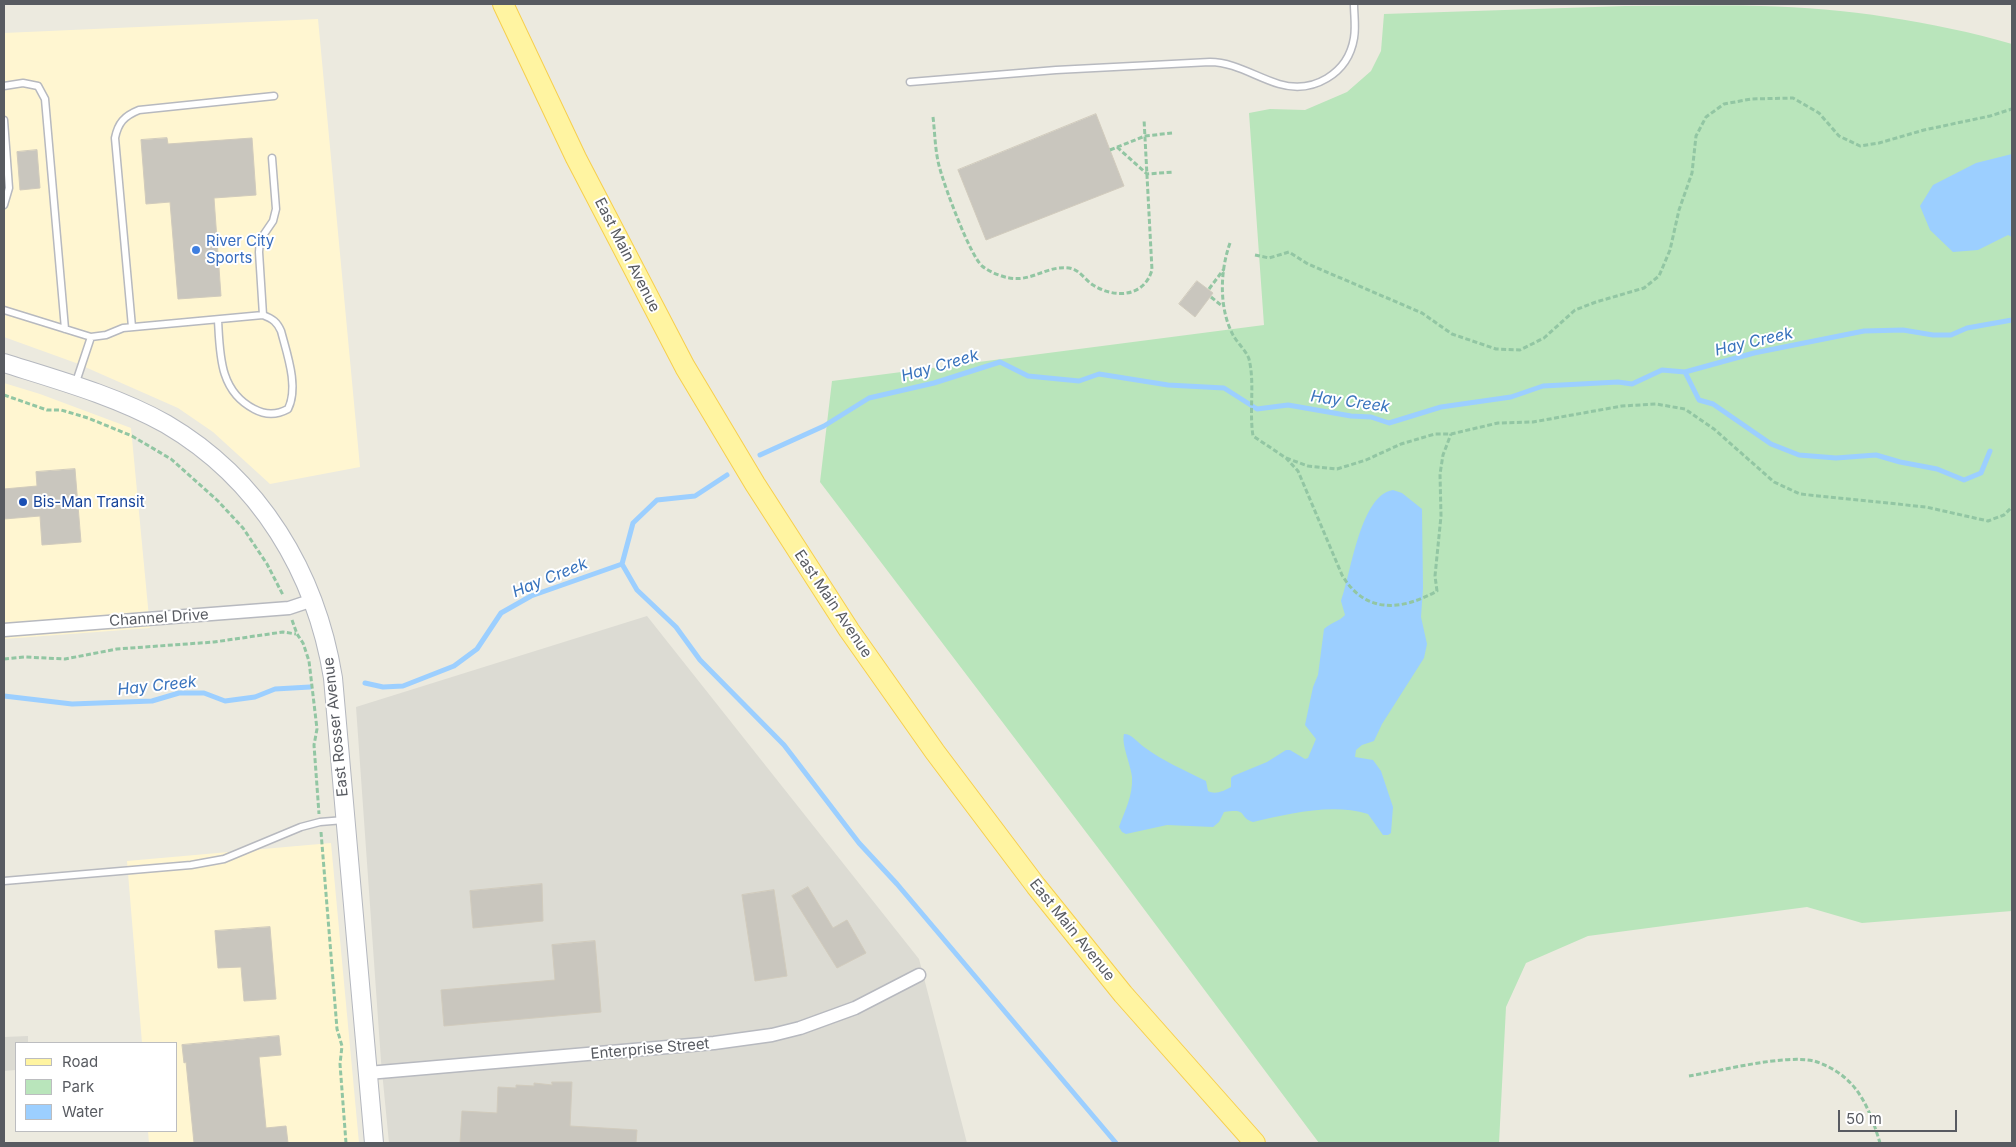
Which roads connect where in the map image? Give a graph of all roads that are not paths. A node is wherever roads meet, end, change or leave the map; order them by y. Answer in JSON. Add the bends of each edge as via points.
{"nodes":[{"id":1,"x":502,"y":4,"type":"edge"},
{"id":2,"x":1354,"y":4,"type":"edge"},
{"id":3,"x":910,"y":82,"type":"dead end"},
{"id":4,"x":4,"y":86,"type":"edge"},
{"id":5,"x":274,"y":96,"type":"dead end"},
{"id":6,"x":4,"y":120,"type":"edge"},
{"id":7,"x":272,"y":158,"type":"dead end"},
{"id":8,"x":4,"y":205,"type":"edge"},
{"id":9,"x":4,"y":310,"type":"edge"},
{"id":10,"x":263,"y":315,"type":"junction"},
{"id":11,"x":218,"y":320,"type":"junction"},
{"id":12,"x":132,"y":327,"type":"junction"},
{"id":13,"x":65,"y":329,"type":"junction"},
{"id":14,"x":91,"y":337,"type":"junction"},
{"id":15,"x":4,"y":363,"type":"edge"},
{"id":16,"x":75,"y":386,"type":"junction"},
{"id":17,"x":313,"y":600,"type":"junction"},
{"id":18,"x":4,"y":630,"type":"edge"},
{"id":19,"x":345,"y":820,"type":"junction"},
{"id":20,"x":4,"y":881,"type":"edge"},
{"id":21,"x":919,"y":975,"type":"dead end"},
{"id":22,"x":368,"y":1073,"type":"junction"},
{"id":23,"x":374,"y":1143,"type":"edge"},
{"id":24,"x":1255,"y":1143,"type":"edge"}],
"edges":[{"from":1,"to":24,"type":"main road","name":"East Main Avenue","via":[[576,158],[685,367],[755,484],[849,630],[935,752],[1036,886],[1123,994]]},
{"from":2,"to":3,"type":"lane","via":[[1354,37],[1348,56],[1336,73],[1307,86],[1287,86],[1227,64],[1210,62]]},
{"from":4,"to":13,"type":"lane","via":[[38,86],[45,99]]},
{"from":5,"to":12,"type":"lane","via":[[139,110],[122,119],[115,138]]},
{"from":6,"to":8,"type":"lane","via":[[9,188]]},
{"from":7,"to":10,"type":"lane","via":[[276,209],[273,221],[260,240],[258,252]]},
{"from":9,"to":13,"type":"lane"},
{"from":10,"to":11,"type":"lane"},
{"from":10,"to":11,"type":"lane","via":[[272,318],[281,331],[292,390],[288,410],[272,414],[244,404],[228,384],[220,354]]},
{"from":11,"to":12,"type":"lane"},
{"from":12,"to":14,"type":"lane"},
{"from":13,"to":14,"type":"lane"},
{"from":14,"to":16,"type":"lane"},
{"from":15,"to":16,"type":"street","name":"East Rosser Avenue"},
{"from":16,"to":17,"type":"street","name":"East Rosser Avenue","via":[[166,424],[214,458],[250,494],[280,534],[294,555]]},
{"from":17,"to":18,"type":"street","name":"Channel Drive","via":[[289,608]]},
{"from":17,"to":19,"type":"street","name":"East Rosser Avenue","via":[[331,663]]},
{"from":19,"to":20,"type":"lane","via":[[320,822],[284,833],[224,859],[191,865]]},
{"from":19,"to":22,"type":"street","name":"East Rosser Avenue"},
{"from":21,"to":22,"type":"street","name":"Enterprise Street","via":[[855,1008],[772,1035],[714,1043]]},
{"from":22,"to":23,"type":"street","name":"East Rosser Avenue"}]}
